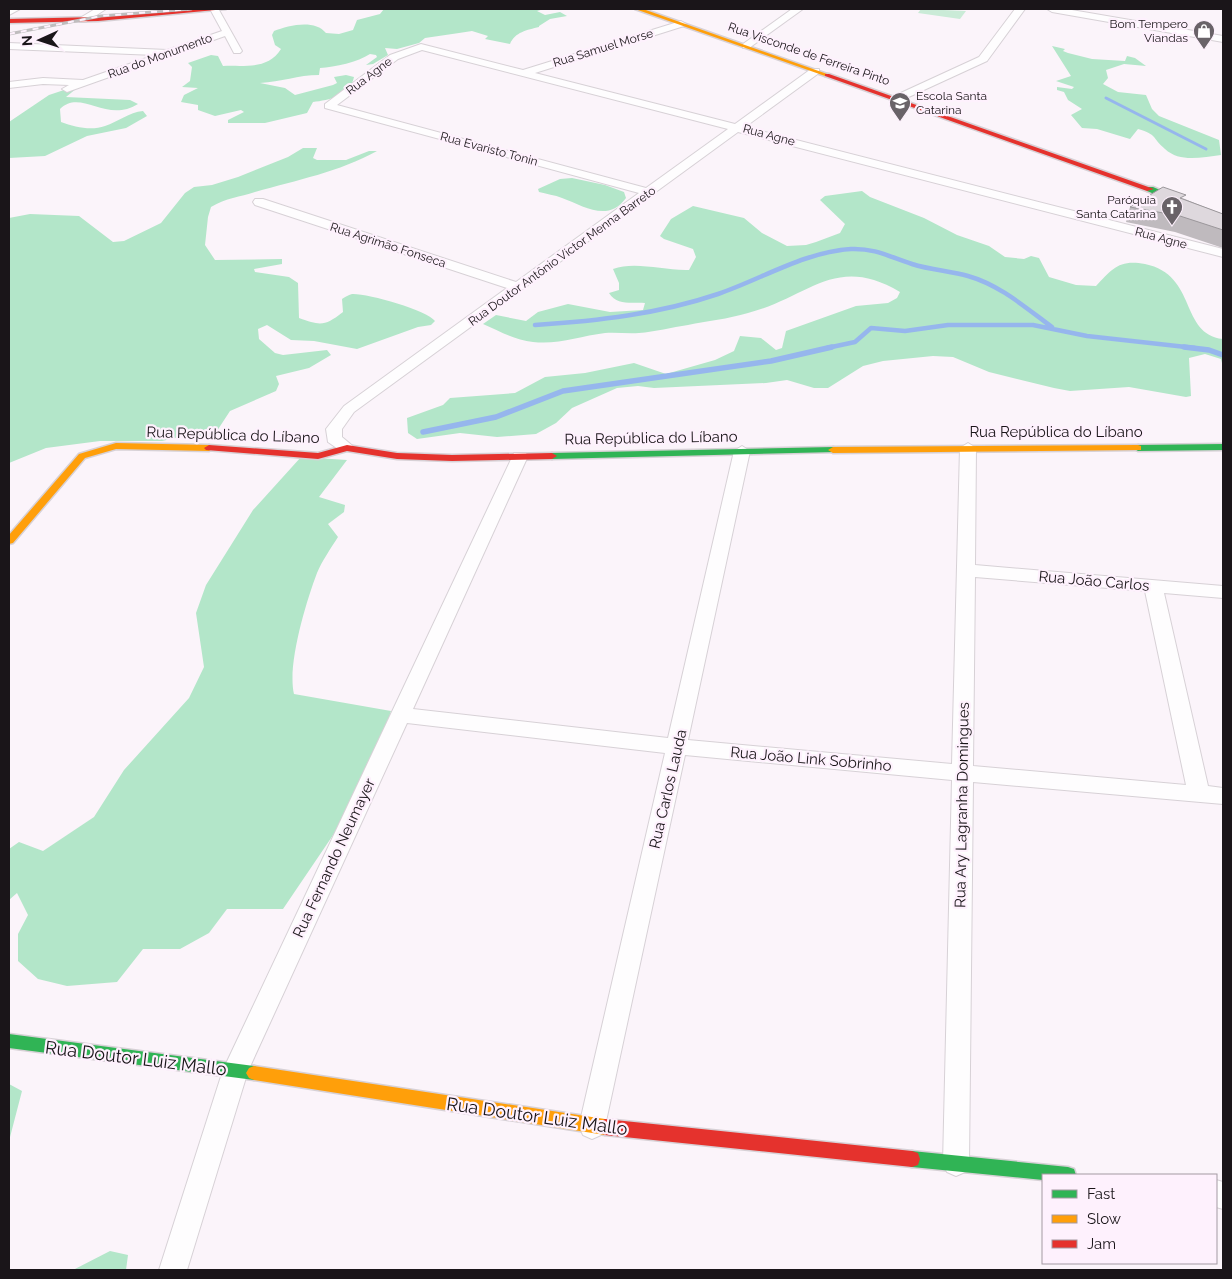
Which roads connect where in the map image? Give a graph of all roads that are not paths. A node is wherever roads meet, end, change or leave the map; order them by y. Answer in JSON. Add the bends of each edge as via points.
{"nodes":[{"id":1,"x":15,"y":9,"type":"edge"},
{"id":2,"x":102,"y":9,"type":"edge"},
{"id":3,"x":218,"y":9,"type":"edge"},
{"id":4,"x":638,"y":9,"type":"edge"},
{"id":5,"x":798,"y":9,"type":"edge"},
{"id":6,"x":1020,"y":9,"type":"edge"},
{"id":7,"x":1052,"y":9,"type":"edge"},
{"id":8,"x":9,"y":12,"type":"edge"},
{"id":9,"x":83,"y":20,"type":"junction"},
{"id":10,"x":9,"y":21,"type":"edge"},
{"id":11,"x":681,"y":24,"type":"junction"},
{"id":12,"x":228,"y":32,"type":"junction"},
{"id":13,"x":1223,"y":39,"type":"edge"},
{"id":14,"x":9,"y":46,"type":"edge"},
{"id":15,"x":746,"y":46,"type":"junction"},
{"id":16,"x":238,"y":50,"type":"dead end"},
{"id":17,"x":172,"y":52,"type":"junction"},
{"id":18,"x":815,"y":71,"type":"junction"},
{"id":19,"x":525,"y":73,"type":"junction"},
{"id":20,"x":86,"y":82,"type":"junction"},
{"id":21,"x":9,"y":85,"type":"edge"},
{"id":22,"x":67,"y":89,"type":"dead end"},
{"id":23,"x":896,"y":99,"type":"junction"},
{"id":24,"x":329,"y":106,"type":"joint"},
{"id":25,"x":738,"y":127,"type":"junction"},
{"id":26,"x":649,"y":192,"type":"junction"},
{"id":27,"x":259,"y":202,"type":"dead end"},
{"id":28,"x":1223,"y":220,"type":"edge"},
{"id":29,"x":1223,"y":253,"type":"edge"},
{"id":30,"x":518,"y":287,"type":"junction"},
{"id":31,"x":1223,"y":447,"type":"edge"},
{"id":32,"x":347,"y":448,"type":"junction"},
{"id":33,"x":968,"y":448,"type":"junction"},
{"id":34,"x":742,"y":451,"type":"junction"},
{"id":35,"x":520,"y":456,"type":"junction"},
{"id":36,"x":9,"y":541,"type":"edge"},
{"id":37,"x":966,"y":570,"type":"junction"},
{"id":38,"x":1153,"y":586,"type":"junction"},
{"id":39,"x":1223,"y":592,"type":"edge"},
{"id":40,"x":400,"y":715,"type":"junction"},
{"id":41,"x":677,"y":746,"type":"junction"},
{"id":42,"x":962,"y":772,"type":"junction"},
{"id":43,"x":1199,"y":794,"type":"junction"},
{"id":44,"x":1223,"y":796,"type":"edge"},
{"id":45,"x":9,"y":1041,"type":"edge"},
{"id":46,"x":236,"y":1070,"type":"junction"},
{"id":47,"x":592,"y":1126,"type":"junction"},
{"id":48,"x":956,"y":1163,"type":"junction"},
{"id":49,"x":1059,"y":1174,"type":"edge"},
{"id":50,"x":173,"y":1270,"type":"edge"}],
"edges":[{"from":1,"to":8,"type":"street"},
{"from":2,"to":9,"type":"street"},
{"from":3,"to":9,"type":"street"},
{"from":3,"to":12,"type":"street","name":"Rua do Monumento"},
{"from":4,"to":11,"type":"street","name":"Rua Visconde de Ferreira Pinto"},
{"from":5,"to":15,"type":"street"},
{"from":6,"to":23,"type":"street","via":[[983,59]]},
{"from":7,"to":13,"type":"street"},
{"from":9,"to":10,"type":"street"},
{"from":11,"to":15,"type":"street","name":"Rua Visconde de Ferreira Pinto"},
{"from":11,"to":19,"type":"street","name":"Rua Samuel Morse"},
{"from":12,"to":16,"type":"street"},
{"from":12,"to":17,"type":"street","name":"Rua do Monumento"},
{"from":14,"to":17,"type":"street"},
{"from":15,"to":18,"type":"street","name":"Rua Visconde de Ferreira Pinto"},
{"from":17,"to":20,"type":"street","name":"Rua do Monumento"},
{"from":18,"to":23,"type":"street","name":"Rua Visconde de Ferreira Pinto"},
{"from":18,"to":25,"type":"street","name":"Rua Doutor Antônio Victor Menna Barreto"},
{"from":19,"to":24,"type":"street","name":"Rua Agne","via":[[422,47],[394,57]]},
{"from":19,"to":25,"type":"street","name":"Rua Agne"},
{"from":20,"to":21,"type":"street","via":[[43,81]]},
{"from":20,"to":22,"type":"street","name":"Rua do Monumento"},
{"from":23,"to":28,"type":"street","name":"Rua Visconde de Ferreira Pinto","via":[[1124,178]]},
{"from":24,"to":26,"type":"street","name":"Rua Evaristo Tonin"},
{"from":25,"to":26,"type":"street","name":"Rua Doutor Antônio Victor Menna Barreto"},
{"from":25,"to":29,"type":"street","name":"Rua Agne"},
{"from":26,"to":30,"type":"street","name":"Rua Doutor Antônio Victor Menna Barreto"},
{"from":27,"to":30,"type":"street","name":"Rua Agrimão Fonseca"},
{"from":30,"to":32,"type":"street","name":"Rua Doutor Antônio Victor Menna Barreto","via":[[349,409],[334,429],[334,439]]},
{"from":31,"to":33,"type":"street","name":"Rua República do Líbano"},
{"from":32,"to":35,"type":"street","name":"Rua República do Líbano","via":[[426,457]]},
{"from":32,"to":36,"type":"street","name":"Rua República do Líbano","via":[[318,456],[195,447],[116,446],[82,456]]},
{"from":33,"to":34,"type":"street","name":"Rua República do Líbano"},
{"from":33,"to":37,"type":"street","name":"Rua Ary Lagranha Domingues"},
{"from":34,"to":35,"type":"street","name":"Rua República do Líbano"},
{"from":34,"to":41,"type":"street","name":"Rua Carlos Lauda"},
{"from":35,"to":40,"type":"street","name":"Rua Fernando Neumayer"},
{"from":37,"to":38,"type":"street","name":"Rua João Carlos"},
{"from":37,"to":42,"type":"street","name":"Rua Ary Lagranha Domingues"},
{"from":38,"to":39,"type":"street","name":"Rua João Carlos"},
{"from":38,"to":43,"type":"street"},
{"from":40,"to":41,"type":"street","name":"Rua João Link Sobrinho"},
{"from":40,"to":46,"type":"street","name":"Rua Fernando Neumayer"},
{"from":41,"to":42,"type":"street","name":"Rua João Link Sobrinho"},
{"from":41,"to":47,"type":"street","name":"Rua Carlos Lauda"},
{"from":42,"to":43,"type":"street","name":"Rua João Link Sobrinho"},
{"from":42,"to":48,"type":"street","name":"Rua Ary Lagranha Domingues"},
{"from":43,"to":44,"type":"street","name":"Rua João Link Sobrinho"},
{"from":45,"to":46,"type":"street","name":"Rua Doutor Luiz Mallo"},
{"from":46,"to":47,"type":"street","name":"Rua Doutor Luiz Mallo"},
{"from":46,"to":50,"type":"street","name":"Rua Fernando Neumayer"},
{"from":47,"to":48,"type":"street","name":"Rua Doutor Luiz Mallo"},
{"from":48,"to":49,"type":"street","name":"Rua Doutor Luiz Mallo"}]}
